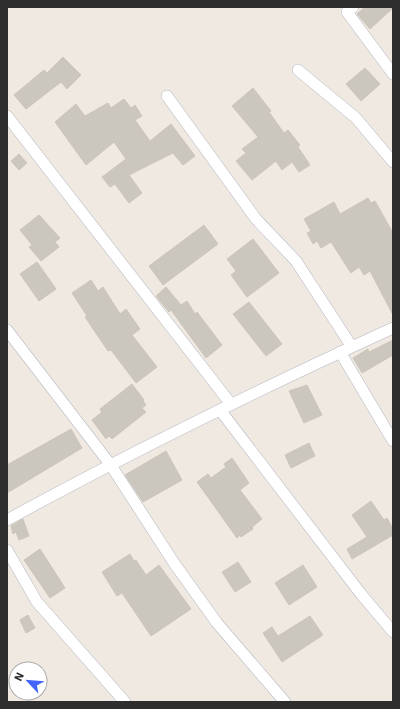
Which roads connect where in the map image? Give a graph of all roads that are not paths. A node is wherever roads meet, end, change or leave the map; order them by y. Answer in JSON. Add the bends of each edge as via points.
{"nodes":[{"id":1,"x":348,"y":9,"type":"edge"},
{"id":2,"x":298,"y":70,"type":"dead end"},
{"id":3,"x":393,"y":74,"type":"edge"},
{"id":4,"x":167,"y":96,"type":"dead end"},
{"id":5,"x":7,"y":116,"type":"edge"},
{"id":6,"x":393,"y":162,"type":"edge"},
{"id":7,"x":393,"y":328,"type":"edge"},
{"id":8,"x":7,"y":330,"type":"edge"},
{"id":9,"x":352,"y":347,"type":"junction"},
{"id":10,"x":340,"y":352,"type":"junction"},
{"id":11,"x":231,"y":404,"type":"junction"},
{"id":12,"x":220,"y":410,"type":"junction"},
{"id":13,"x":393,"y":441,"type":"edge"},
{"id":14,"x":110,"y":464,"type":"junction"},
{"id":15,"x":7,"y":520,"type":"edge"},
{"id":16,"x":7,"y":550,"type":"edge"},
{"id":17,"x":393,"y":632,"type":"edge"},
{"id":18,"x":125,"y":702,"type":"edge"},
{"id":19,"x":285,"y":702,"type":"edge"}],
"edges":[{"from":1,"to":3,"type":"street"},
{"from":2,"to":6,"type":"street","via":[[356,118]]},
{"from":4,"to":9,"type":"street","via":[[256,219],[296,261]]},
{"from":5,"to":11,"type":"street"},
{"from":7,"to":9,"type":"street"},
{"from":8,"to":14,"type":"street"},
{"from":9,"to":10,"type":"street"},
{"from":10,"to":11,"type":"street"},
{"from":10,"to":13,"type":"street"},
{"from":11,"to":12,"type":"street"},
{"from":12,"to":14,"type":"street"},
{"from":12,"to":17,"type":"street","via":[[360,594]]},
{"from":14,"to":15,"type":"street"},
{"from":14,"to":19,"type":"street","via":[[174,563],[217,623]]},
{"from":16,"to":18,"type":"street","via":[[37,602]]}]}
